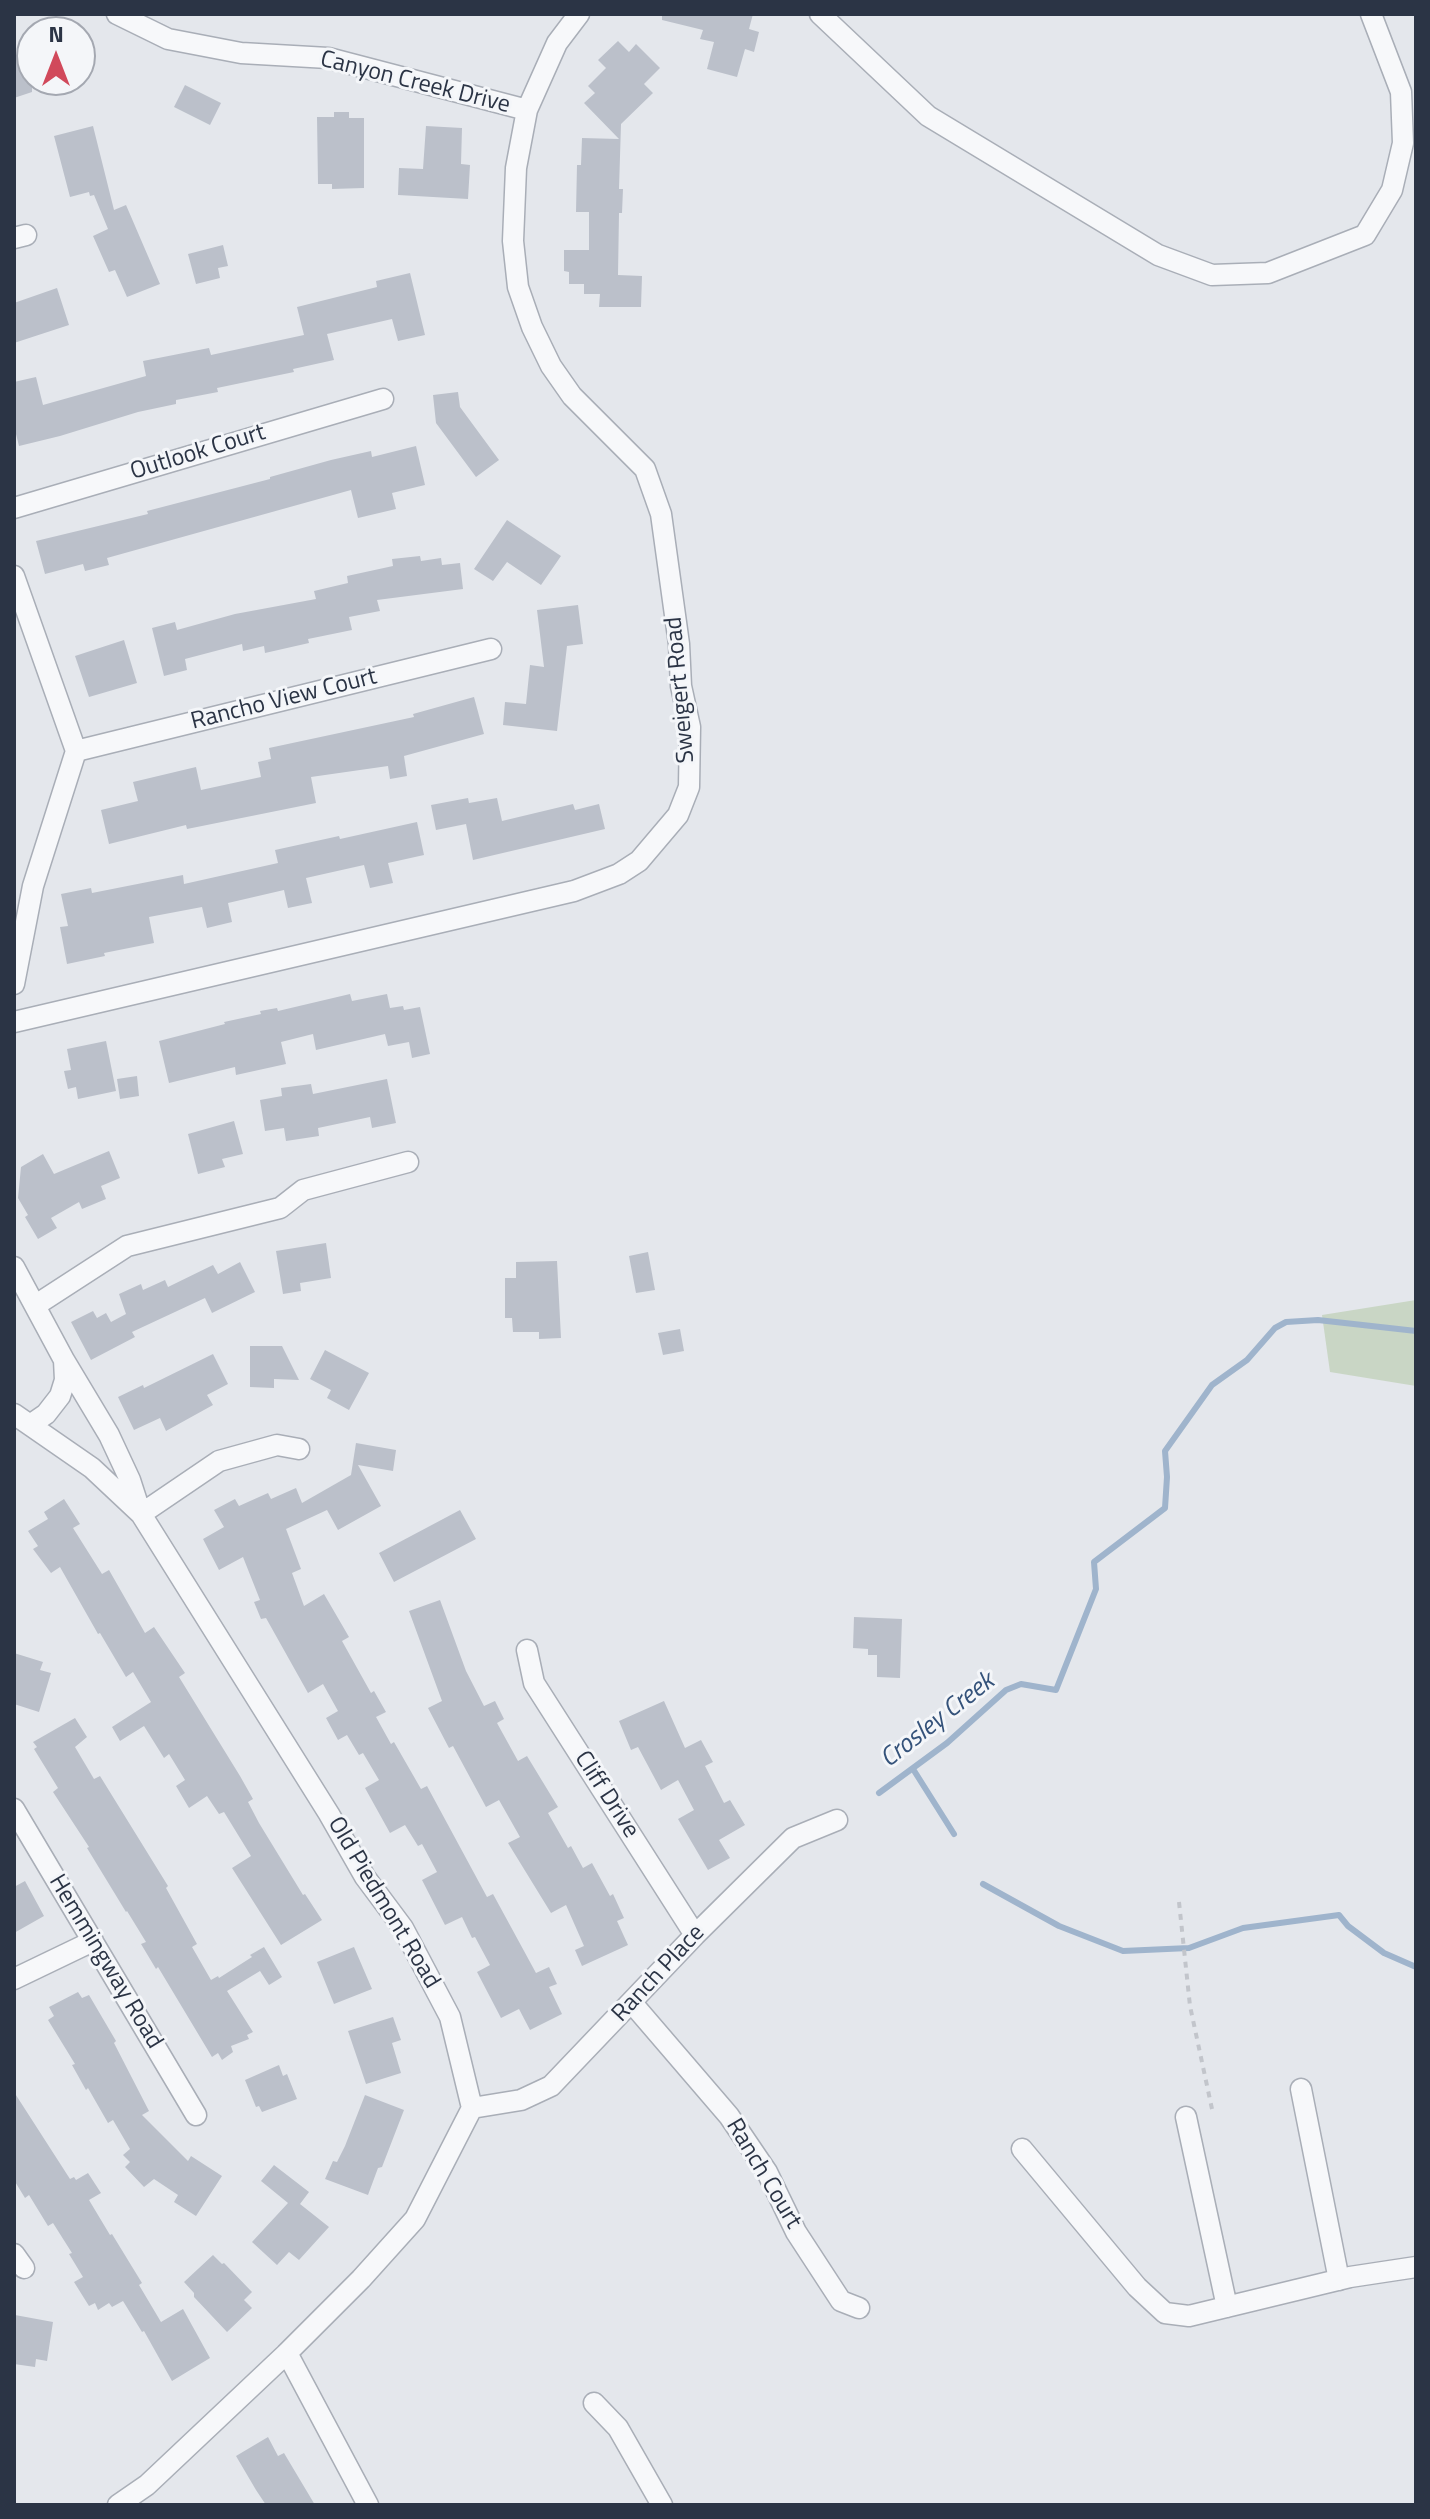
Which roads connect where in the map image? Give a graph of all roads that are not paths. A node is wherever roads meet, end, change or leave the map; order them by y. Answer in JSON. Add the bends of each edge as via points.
{"nodes":[{"id":1,"x":117,"y":14,"type":"edge"},
{"id":2,"x":579,"y":14,"type":"edge"},
{"id":3,"x":820,"y":14,"type":"edge"},
{"id":4,"x":1371,"y":14,"type":"edge"},
{"id":5,"x":527,"y":110,"type":"junction"},
{"id":6,"x":383,"y":399,"type":"dead end"},
{"id":7,"x":14,"y":508,"type":"edge"},
{"id":8,"x":14,"y":576,"type":"edge"},
{"id":9,"x":491,"y":649,"type":"dead end"},
{"id":10,"x":76,"y":751,"type":"junction"},
{"id":11,"x":14,"y":984,"type":"edge"},
{"id":12,"x":14,"y":1022,"type":"edge"},
{"id":13,"x":408,"y":1162,"type":"dead end"},
{"id":14,"x":14,"y":1267,"type":"edge"},
{"id":15,"x":36,"y":1305,"type":"junction"},
{"id":16,"x":64,"y":1360,"type":"junction"},
{"id":17,"x":22,"y":1419,"type":"edge"},
{"id":18,"x":299,"y":1449,"type":"dead end"},
{"id":19,"x":141,"y":1514,"type":"junction"},
{"id":20,"x":527,"y":1650,"type":"dead end"},
{"id":21,"x":14,"y":1809,"type":"edge"},
{"id":22,"x":837,"y":1820,"type":"dead end"},
{"id":23,"x":695,"y":1935,"type":"junction"},
{"id":24,"x":93,"y":1941,"type":"junction"},
{"id":25,"x":14,"y":1979,"type":"edge"},
{"id":26,"x":632,"y":2003,"type":"junction"},
{"id":27,"x":1301,"y":2089,"type":"dead end"},
{"id":28,"x":472,"y":2108,"type":"junction"},
{"id":29,"x":196,"y":2115,"type":"dead end"},
{"id":30,"x":1186,"y":2117,"type":"dead end"},
{"id":31,"x":1022,"y":2149,"type":"dead end"},
{"id":32,"x":1416,"y":2267,"type":"edge"},
{"id":33,"x":1339,"y":2280,"type":"junction"},
{"id":34,"x":1227,"y":2307,"type":"junction"},
{"id":35,"x":859,"y":2308,"type":"dead end"},
{"id":36,"x":287,"y":2353,"type":"junction"},
{"id":37,"x":594,"y":2403,"type":"dead end"},
{"id":38,"x":118,"y":2505,"type":"edge"},
{"id":39,"x":368,"y":2505,"type":"edge"},
{"id":40,"x":662,"y":2505,"type":"edge"}],
"edges":[{"from":1,"to":5,"type":"street","name":"Canyon Creek Drive","via":[[168,39],[241,53],[328,58]]},
{"from":2,"to":5,"type":"street","name":"Sweigert Road","via":[[557,43]]},
{"from":3,"to":4,"type":"street","via":[[928,116],[1158,255],[1212,275],[1268,273],[1365,235],[1392,190],[1403,143],[1401,92]]},
{"from":5,"to":12,"type":"street","name":"Sweigert Road","via":[[516,168],[513,241],[518,287],[551,366],[572,396],[645,469],[661,514],[690,727],[689,787],[678,815],[639,861],[574,891]]},
{"from":6,"to":7,"type":"street","name":"Outlook Court"},
{"from":8,"to":10,"type":"street"},
{"from":9,"to":10,"type":"street","name":"Rancho View Court"},
{"from":10,"to":11,"type":"street","via":[[33,886]]},
{"from":13,"to":15,"type":"street","via":[[303,1190],[280,1208],[127,1246]]},
{"from":14,"to":15,"type":"street"},
{"from":15,"to":16,"type":"street"},
{"from":16,"to":17,"type":"street","via":[[60,1396],[46,1414]]},
{"from":16,"to":19,"type":"street","via":[[109,1435]]},
{"from":17,"to":19,"type":"street","name":"Old Piedmont Road","via":[[92,1468]]},
{"from":18,"to":19,"type":"street","via":[[277,1445],[219,1461]]},
{"from":19,"to":28,"type":"street","name":"Old Piedmont Road","via":[[365,1877],[403,1928],[450,2017]]},
{"from":20,"to":23,"type":"street","name":"Cliff Drive","via":[[534,1683]]},
{"from":21,"to":24,"type":"street","name":"Hemmingway Road"},
{"from":22,"to":23,"type":"street","name":"Ranch Place","via":[[793,1838]]},
{"from":23,"to":26,"type":"street","name":"Ranch Place"},
{"from":24,"to":25,"type":"street"},
{"from":24,"to":29,"type":"street","name":"Hemmingway Road"},
{"from":26,"to":28,"type":"street","name":"Ranch Place","via":[[551,2086],[521,2100]]},
{"from":26,"to":35,"type":"street","name":"Ranch Court","via":[[729,2116],[841,2301]]},
{"from":27,"to":33,"type":"street"},
{"from":28,"to":36,"type":"street","via":[[415,2219]]},
{"from":30,"to":34,"type":"street"},
{"from":31,"to":34,"type":"street","via":[[1137,2287],[1165,2313],[1189,2316]]},
{"from":32,"to":33,"type":"street"},
{"from":33,"to":34,"type":"street"},
{"from":36,"to":38,"type":"street","via":[[147,2485]]},
{"from":36,"to":39,"type":"street"},
{"from":37,"to":40,"type":"street","via":[[618,2428]]}]}
